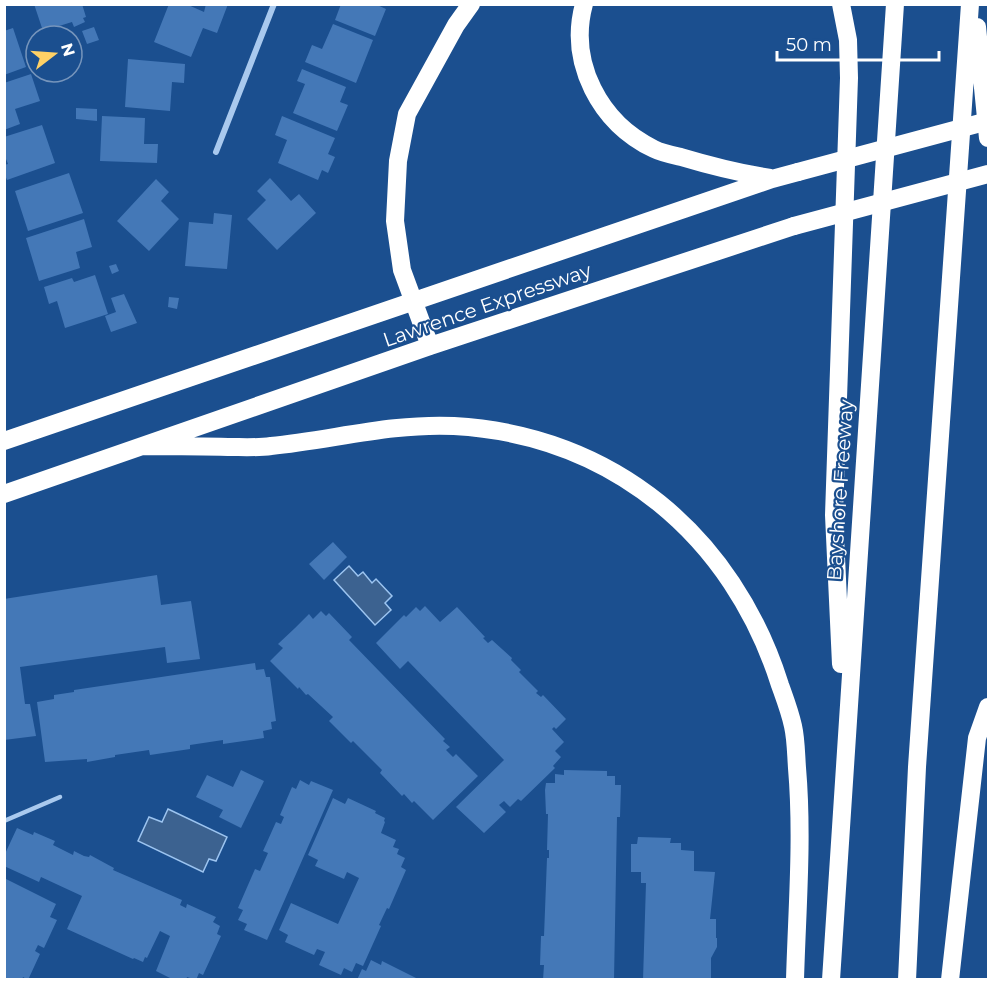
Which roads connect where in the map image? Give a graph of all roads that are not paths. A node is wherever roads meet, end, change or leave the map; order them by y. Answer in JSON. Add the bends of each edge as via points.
{"nodes":[{"id":1,"x":274,"y":4,"type":"edge"},
{"id":2,"x":471,"y":4,"type":"edge"},
{"id":3,"x":584,"y":4,"type":"edge"},
{"id":4,"x":841,"y":4,"type":"edge"},
{"id":5,"x":895,"y":4,"type":"edge"},
{"id":6,"x":970,"y":4,"type":"edge"},
{"id":7,"x":975,"y":4,"type":"edge"},
{"id":8,"x":988,"y":121,"type":"edge"},
{"id":9,"x":988,"y":138,"type":"edge"},
{"id":10,"x":216,"y":152,"type":"dead end"},
{"id":11,"x":988,"y":174,"type":"edge"},
{"id":12,"x":772,"y":178,"type":"junction"},
{"id":13,"x":412,"y":302,"type":"junction"},
{"id":14,"x":430,"y":346,"type":"junction"},
{"id":15,"x":4,"y":441,"type":"edge"},
{"id":16,"x":143,"y":446,"type":"junction"},
{"id":17,"x":4,"y":494,"type":"edge"},
{"id":18,"x":988,"y":707,"type":"edge"},
{"id":19,"x":845,"y":753,"type":"junction"},
{"id":20,"x":60,"y":796,"type":"dead end"},
{"id":21,"x":4,"y":821,"type":"edge"},
{"id":22,"x":795,"y":980,"type":"edge"},
{"id":23,"x":831,"y":980,"type":"edge"},
{"id":24,"x":907,"y":980,"type":"edge"},
{"id":25,"x":950,"y":980,"type":"edge"}],
"edges":[{"from":1,"to":10,"type":"street"},
{"from":2,"to":13,"type":"highway","via":[[406,114],[398,161],[395,221],[402,270]]},
{"from":3,"to":12,"type":"highway","via":[[579,24],[584,71],[602,107],[623,128],[654,149],[716,168]]},
{"from":4,"to":19,"type":"highway","via":[[848,40],[849,78],[834,515]]},
{"from":5,"to":19,"type":"highway","name":"Bayshore Freeway"},
{"from":6,"to":24,"type":"highway","via":[[917,767]]},
{"from":7,"to":9,"type":"highway"},
{"from":8,"to":12,"type":"highway","name":"Lawrence Expressway","bridge":true},
{"from":11,"to":14,"type":"highway","name":"Lawrence Expressway","bridge":true,"via":[[794,226]]},
{"from":12,"to":13,"type":"highway","name":"Lawrence Expressway"},
{"from":13,"to":14,"type":"highway"},
{"from":13,"to":15,"type":"highway","name":"Lawrence Expressway"},
{"from":14,"to":16,"type":"highway","name":"Lawrence Expressway"},
{"from":16,"to":17,"type":"highway","name":"Lawrence Expressway"},
{"from":16,"to":22,"type":"highway","via":[[268,447],[386,429],[473,427],[531,437],[561,447],[615,472],[656,499],[722,566],[743,600],[771,656],[793,726],[800,806]]},
{"from":18,"to":25,"type":"highway","via":[[977,738]]},
{"from":19,"to":23,"type":"highway","name":"Bayshore Freeway"},
{"from":20,"to":21,"type":"lane"}]}
